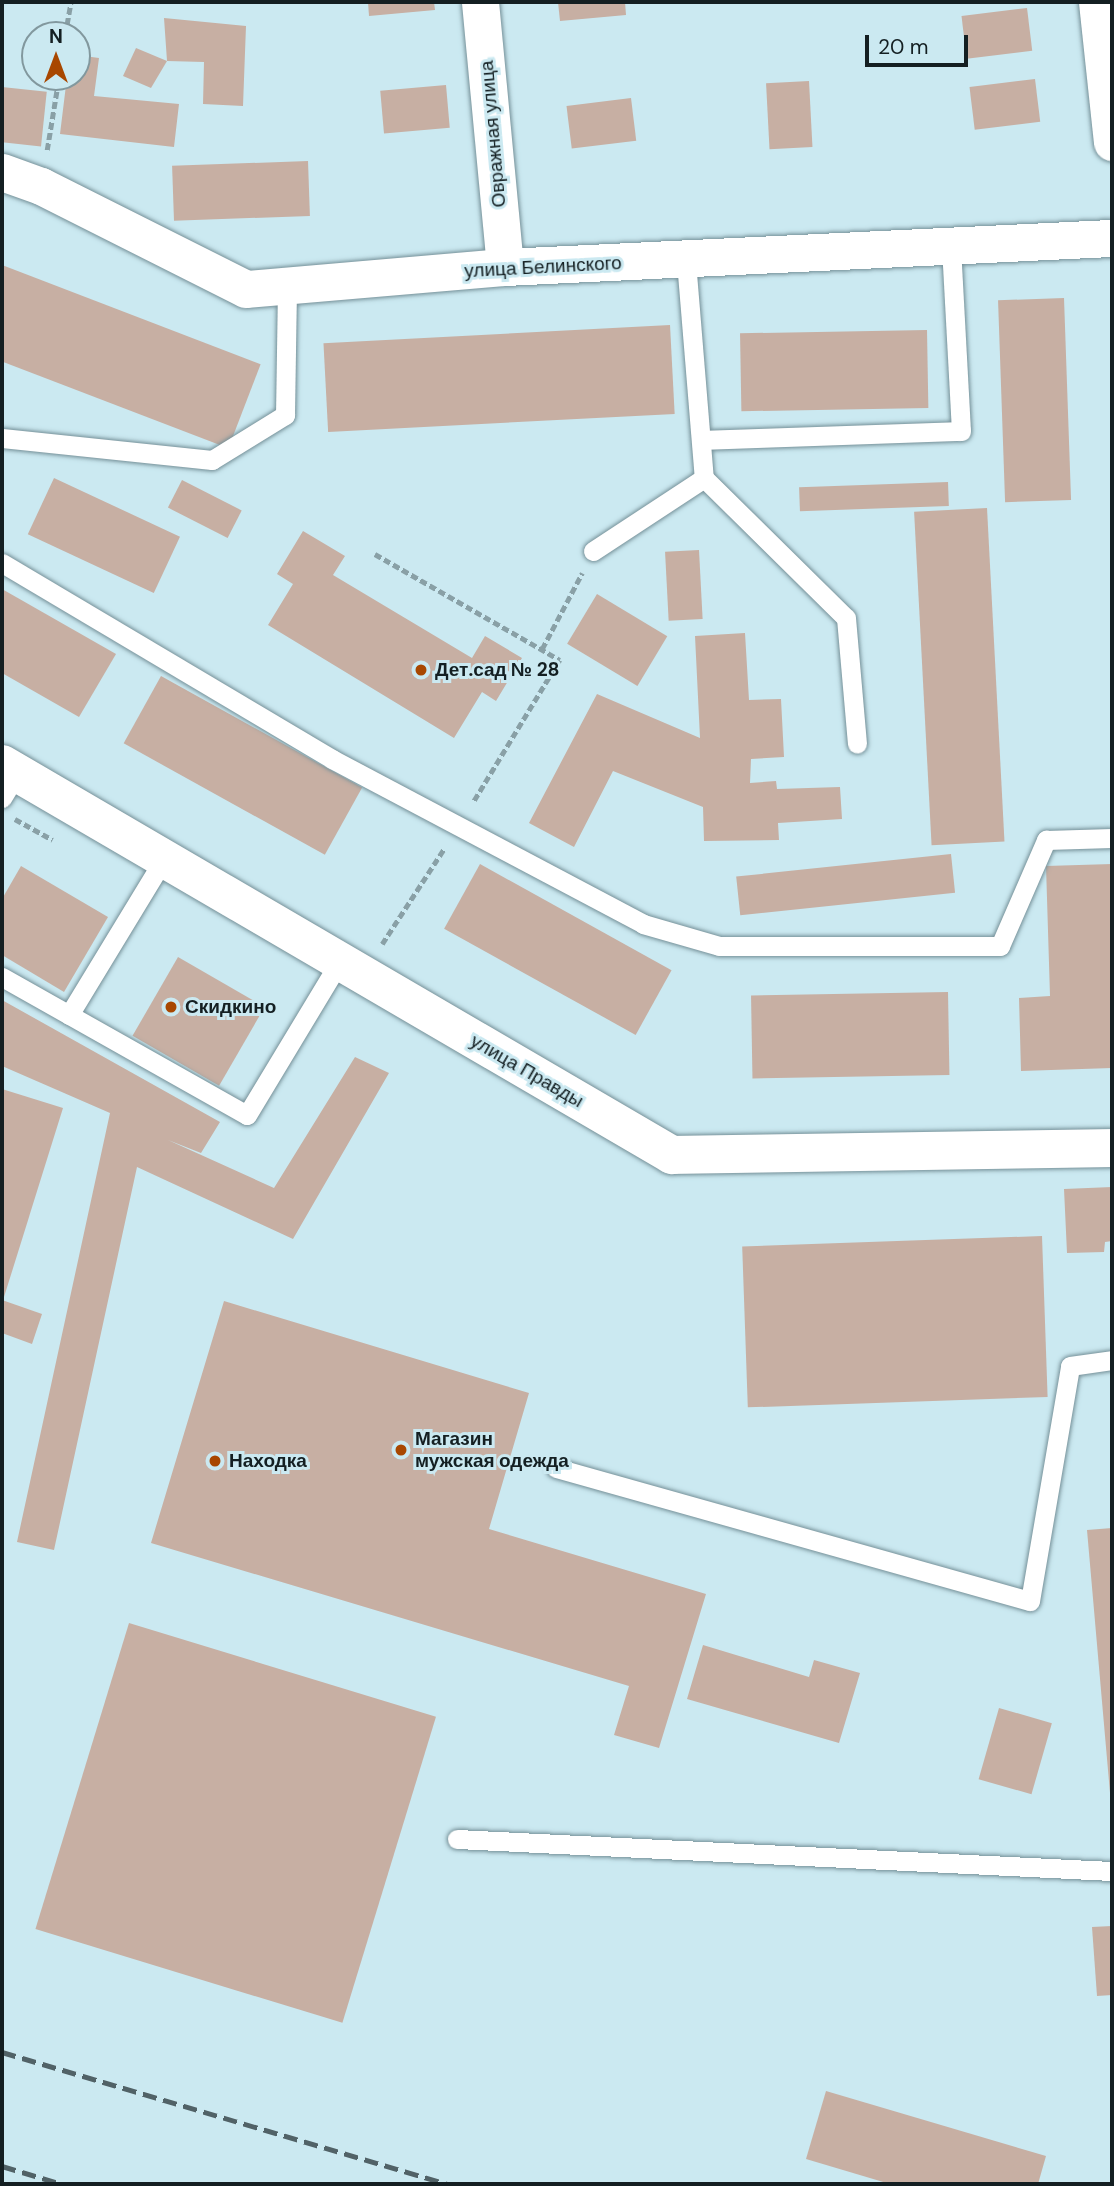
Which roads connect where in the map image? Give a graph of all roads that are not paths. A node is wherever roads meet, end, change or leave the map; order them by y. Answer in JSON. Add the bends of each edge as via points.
{"nodes":[{"id":1,"x":480,"y":2,"type":"edge"},
{"id":2,"x":1097,"y":2,"type":"edge"},
{"id":3,"x":1112,"y":142,"type":"edge"},
{"id":4,"x":2,"y":172,"type":"edge"},
{"id":5,"x":1112,"y":238,"type":"edge"},
{"id":6,"x":951,"y":247,"type":"junction"},
{"id":7,"x":686,"y":261,"type":"junction"},
{"id":8,"x":505,"y":267,"type":"junction"},
{"id":9,"x":287,"y":287,"type":"junction"},
{"id":10,"x":2,"y":438,"type":"edge"},
{"id":11,"x":702,"y":440,"type":"junction"},
{"id":12,"x":704,"y":478,"type":"junction"},
{"id":13,"x":593,"y":551,"type":"road end"},
{"id":14,"x":2,"y":563,"type":"edge"},
{"id":15,"x":857,"y":744,"type":"dead end"},
{"id":16,"x":7,"y":778,"type":"edge"},
{"id":17,"x":1112,"y":838,"type":"edge"},
{"id":18,"x":164,"y":859,"type":"junction"},
{"id":19,"x":351,"y":968,"type":"junction"},
{"id":20,"x":2,"y":978,"type":"edge"},
{"id":21,"x":69,"y":1016,"type":"junction"},
{"id":22,"x":1112,"y":1148,"type":"edge"},
{"id":23,"x":1112,"y":1360,"type":"edge"},
{"id":24,"x":556,"y":1468,"type":"dead end"},
{"id":25,"x":457,"y":1839,"type":"dead end"},
{"id":26,"x":1112,"y":1871,"type":"edge"}],
"edges":[{"from":1,"to":8,"type":"street","name":"Овражная улица"},
{"from":2,"to":3,"type":"street"},
{"from":4,"to":9,"type":"street","name":"улица Белинского","via":[[41,186],[246,289]]},
{"from":5,"to":6,"type":"street","name":"улица Белинского"},
{"from":6,"to":7,"type":"street","name":"улица Белинского"},
{"from":6,"to":11,"type":"lane","via":[[961,431]]},
{"from":7,"to":8,"type":"street","name":"улица Белинского"},
{"from":7,"to":11,"type":"lane"},
{"from":8,"to":9,"type":"street","name":"улица Белинского"},
{"from":9,"to":10,"type":"lane","via":[[285,415],[212,460]]},
{"from":11,"to":12,"type":"lane"},
{"from":12,"to":13,"type":"lane"},
{"from":12,"to":15,"type":"lane","via":[[846,618]]},
{"from":14,"to":17,"type":"lane","via":[[332,759],[643,924],[719,946],[1000,946],[1046,840]]},
{"from":16,"to":18,"type":"street","name":"улица Правды"},
{"from":18,"to":19,"type":"street","name":"улица Правды"},
{"from":18,"to":21,"type":"lane"},
{"from":19,"to":21,"type":"lane","via":[[247,1115]]},
{"from":19,"to":22,"type":"street","name":"улица Правды","via":[[672,1155]]},
{"from":20,"to":21,"type":"lane"},
{"from":23,"to":24,"type":"lane","via":[[1070,1366],[1030,1601]]},
{"from":25,"to":26,"type":"lane"}]}
